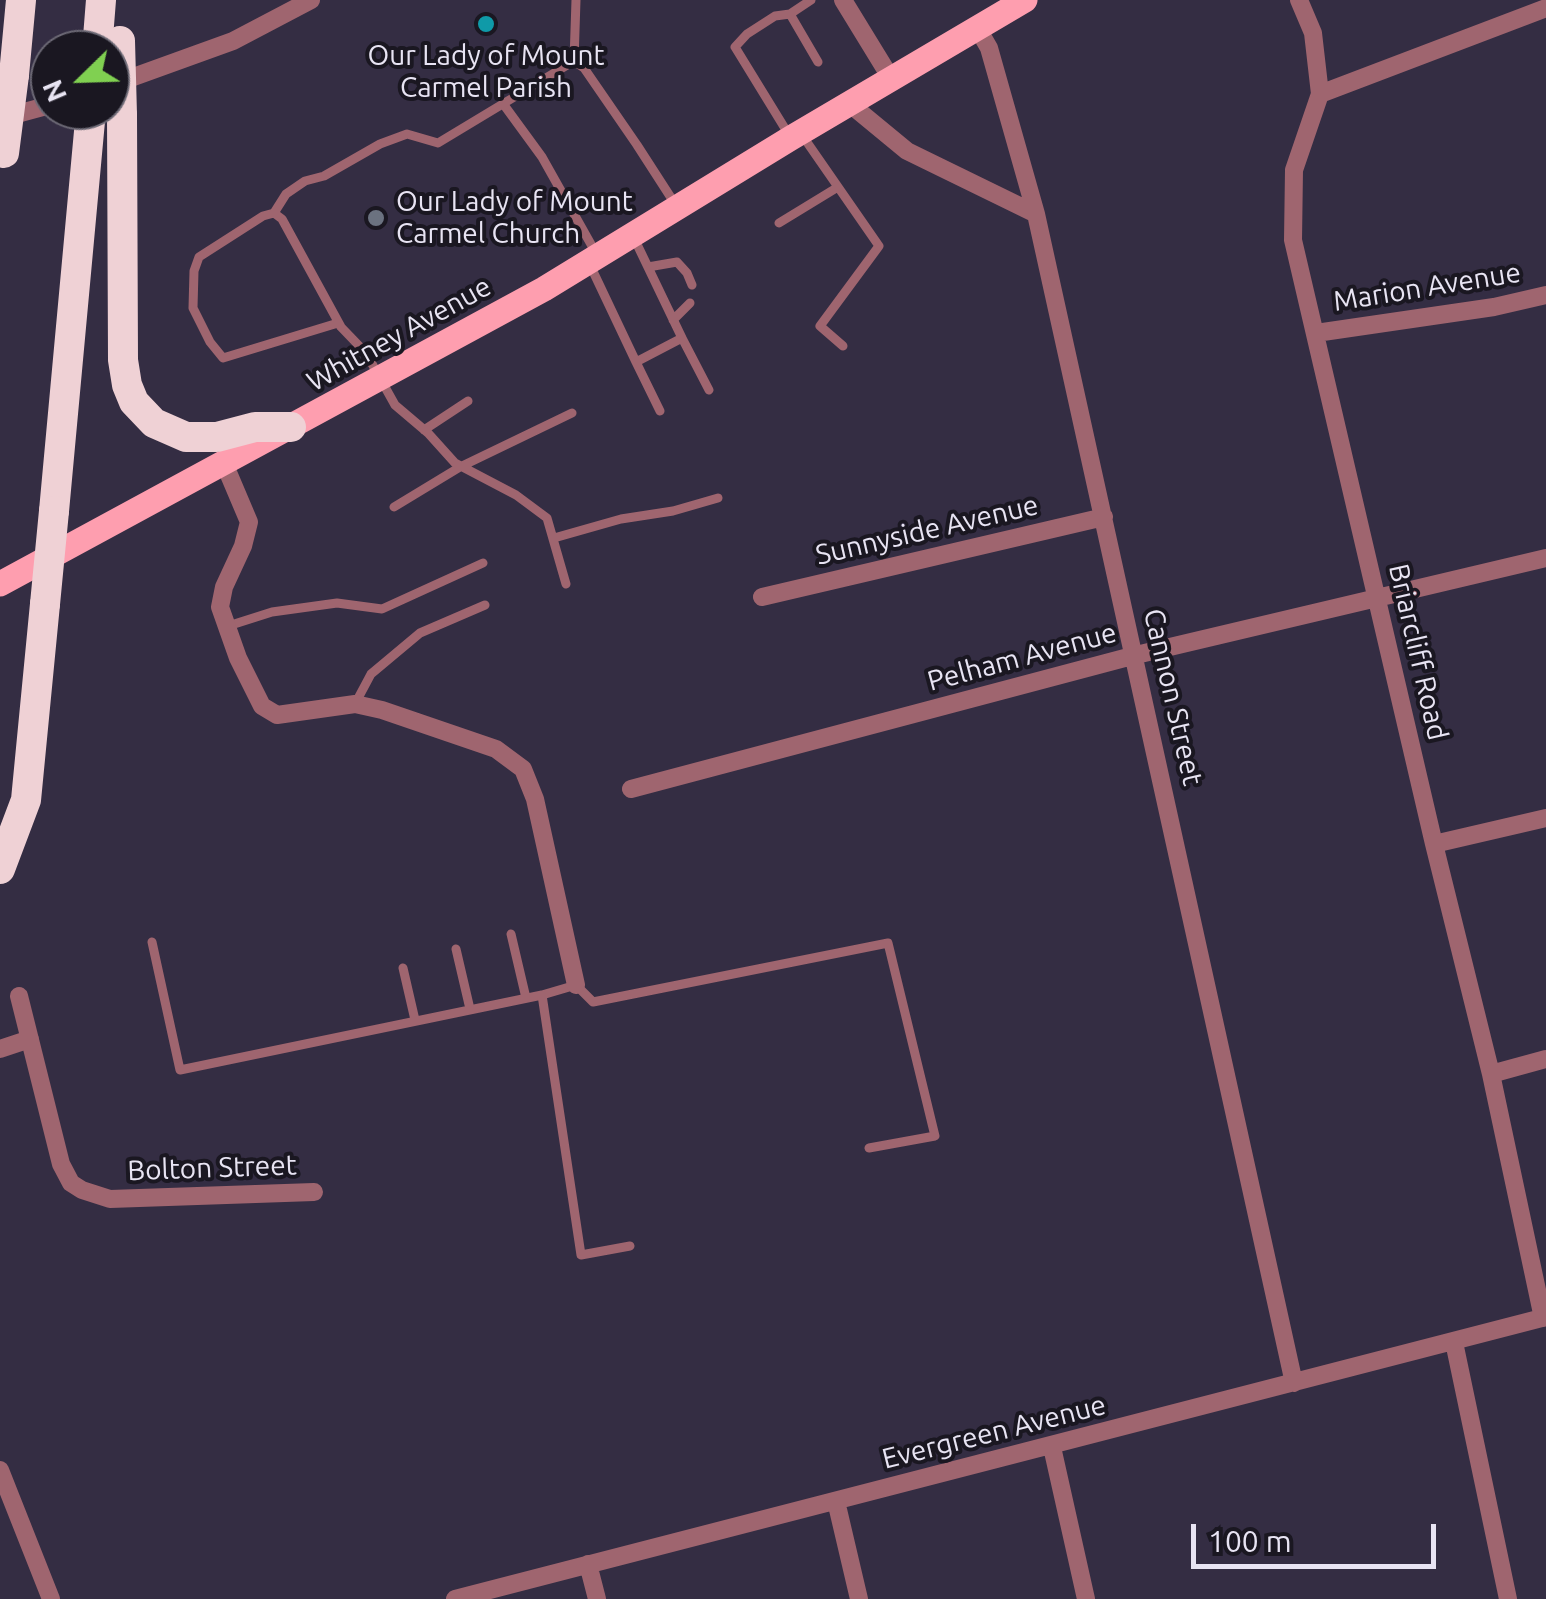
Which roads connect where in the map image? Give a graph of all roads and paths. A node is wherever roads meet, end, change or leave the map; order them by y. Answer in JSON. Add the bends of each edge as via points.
{"nodes":[{"id":1,"x":21,"y":0,"type":"edge"},
{"id":2,"x":102,"y":0,"type":"edge"},
{"id":3,"x":119,"y":0,"type":"edge"},
{"id":4,"x":311,"y":0,"type":"edge"},
{"id":5,"x":576,"y":0,"type":"edge"},
{"id":6,"x":810,"y":0,"type":"edge"},
{"id":7,"x":843,"y":0,"type":"edge"},
{"id":8,"x":1299,"y":0,"type":"edge"},
{"id":9,"x":1015,"y":3,"type":"edge"},
{"id":10,"x":1546,"y":8,"type":"edge"},
{"id":11,"x":790,"y":14,"type":"junction"},
{"id":12,"x":978,"y":28,"type":"junction"},
{"id":13,"x":104,"y":30,"type":"edge"},
{"id":14,"x":110,"y":30,"type":"edge"},
{"id":15,"x":574,"y":61,"type":"junction"},
{"id":16,"x":818,"y":62,"type":"dead end"},
{"id":17,"x":130,"y":78,"type":"edge"},
{"id":18,"x":892,"y":80,"type":"junction"},
{"id":19,"x":1320,"y":94,"type":"junction"},
{"id":20,"x":850,"y":104,"type":"junction"},
{"id":21,"x":504,"y":105,"type":"junction"},
{"id":22,"x":30,"y":111,"type":"edge"},
{"id":23,"x":0,"y":119,"type":"edge"},
{"id":24,"x":99,"y":130,"type":"edge"},
{"id":25,"x":102,"y":130,"type":"edge"},
{"id":26,"x":796,"y":135,"type":"junction"},
{"id":27,"x":2,"y":162,"type":"edge"},
{"id":28,"x":838,"y":187,"type":"junction"},
{"id":29,"x":678,"y":209,"type":"junction"},
{"id":30,"x":274,"y":213,"type":"junction"},
{"id":31,"x":1036,"y":214,"type":"junction"},
{"id":32,"x":779,"y":223,"type":"dead end"},
{"id":33,"x":633,"y":236,"type":"junction"},
{"id":34,"x":594,"y":260,"type":"junction"},
{"id":35,"x":648,"y":267,"type":"junction"},
{"id":36,"x":692,"y":285,"type":"dead end"},
{"id":37,"x":1546,"y":295,"type":"edge"},
{"id":38,"x":690,"y":303,"type":"dead end"},
{"id":39,"x":673,"y":320,"type":"junction"},
{"id":40,"x":338,"y":323,"type":"junction"},
{"id":41,"x":1316,"y":334,"type":"junction"},
{"id":42,"x":682,"y":338,"type":"junction"},
{"id":43,"x":843,"y":346,"type":"dead end"},
{"id":44,"x":636,"y":362,"type":"junction"},
{"id":45,"x":380,"y":378,"type":"junction"},
{"id":46,"x":709,"y":390,"type":"dead end"},
{"id":47,"x":468,"y":401,"type":"dead end"},
{"id":48,"x":660,"y":411,"type":"dead end"},
{"id":49,"x":572,"y":413,"type":"dead end"},
{"id":50,"x":291,"y":427,"type":"junction"},
{"id":51,"x":424,"y":430,"type":"junction"},
{"id":52,"x":224,"y":463,"type":"junction"},
{"id":53,"x":460,"y":467,"type":"junction"},
{"id":54,"x":718,"y":498,"type":"dead end"},
{"id":55,"x":394,"y":506,"type":"dead end"},
{"id":56,"x":1104,"y":517,"type":"junction"},
{"id":57,"x":554,"y":538,"type":"junction"},
{"id":58,"x":1546,"y":558,"type":"edge"},
{"id":59,"x":483,"y":563,"type":"dead end"},
{"id":60,"x":0,"y":584,"type":"edge"},
{"id":61,"x":566,"y":584,"type":"dead end"},
{"id":62,"x":762,"y":597,"type":"dead end"},
{"id":63,"x":1379,"y":600,"type":"junction"},
{"id":64,"x":485,"y":605,"type":"dead end"},
{"id":65,"x":226,"y":627,"type":"junction"},
{"id":66,"x":1136,"y":655,"type":"junction"},
{"id":67,"x":356,"y":704,"type":"junction"},
{"id":68,"x":631,"y":789,"type":"dead end"},
{"id":69,"x":1546,"y":818,"type":"edge"},
{"id":70,"x":1434,"y":844,"type":"junction"},
{"id":71,"x":0,"y":869,"type":"edge"},
{"id":72,"x":511,"y":934,"type":"dead end"},
{"id":73,"x":152,"y":942,"type":"dead end"},
{"id":74,"x":456,"y":949,"type":"dead end"},
{"id":75,"x":403,"y":968,"type":"dead end"},
{"id":76,"x":576,"y":984,"type":"junction"},
{"id":77,"x":542,"y":995,"type":"junction"},
{"id":78,"x":19,"y":996,"type":"dead end"},
{"id":79,"x":526,"y":998,"type":"junction"},
{"id":80,"x":470,"y":1009,"type":"junction"},
{"id":81,"x":415,"y":1020,"type":"junction"},
{"id":82,"x":30,"y":1039,"type":"junction"},
{"id":83,"x":0,"y":1049,"type":"edge"},
{"id":84,"x":1546,"y":1059,"type":"edge"},
{"id":85,"x":1491,"y":1074,"type":"junction"},
{"id":86,"x":869,"y":1148,"type":"dead end"},
{"id":87,"x":314,"y":1192,"type":"dead end"},
{"id":88,"x":630,"y":1246,"type":"dead end"},
{"id":89,"x":1545,"y":1318,"type":"edge"},
{"id":90,"x":1454,"y":1342,"type":"junction"},
{"id":91,"x":1294,"y":1382,"type":"junction"},
{"id":92,"x":1052,"y":1447,"type":"junction"},
{"id":93,"x":0,"y":1470,"type":"edge"},
{"id":94,"x":836,"y":1500,"type":"junction"},
{"id":95,"x":588,"y":1564,"type":"junction"},
{"id":96,"x":50,"y":1599,"type":"edge"},
{"id":97,"x":455,"y":1599,"type":"edge"},
{"id":98,"x":596,"y":1599,"type":"edge"},
{"id":99,"x":859,"y":1599,"type":"edge"},
{"id":100,"x":1086,"y":1599,"type":"edge"},
{"id":101,"x":1508,"y":1599,"type":"edge"}],
"edges":[{"from":1,"to":27,"type":"highway","bridge":true},
{"from":2,"to":13,"type":"highway"},
{"from":3,"to":14,"type":"highway"},
{"from":4,"to":17,"type":"street","via":[[233,41]]},
{"from":5,"to":15,"type":"lane"},
{"from":6,"to":11,"type":"lane"},
{"from":7,"to":18,"type":"street"},
{"from":8,"to":19,"type":"street","name":"Briarcliff Road","via":[[1314,32]]},
{"from":9,"to":12,"type":"main road","name":"Whitney Avenue"},
{"from":10,"to":19,"type":"street"},
{"from":11,"to":16,"type":"lane"},
{"from":11,"to":26,"type":"lane","via":[[775,16],[735,48]]},
{"from":12,"to":18,"type":"main road","name":"Whitney Avenue"},
{"from":12,"to":31,"type":"street","name":"Cannon Street"},
{"from":15,"to":21,"type":"lane"},
{"from":15,"to":29,"type":"lane"},
{"from":18,"to":20,"type":"main road","name":"Whitney Avenue"},
{"from":19,"to":41,"type":"street","name":"Briarcliff Road","via":[[1294,170],[1293,240]]},
{"from":20,"to":26,"type":"main road","name":"Whitney Avenue"},
{"from":20,"to":31,"type":"street","via":[[907,151]]},
{"from":21,"to":30,"type":"lane","via":[[438,143],[407,134],[380,144],[305,181]]},
{"from":21,"to":34,"type":"lane","via":[[542,157]]},
{"from":22,"to":23,"type":"street"},
{"from":24,"to":71,"type":"highway","bridge":true,"via":[[28,790]]},
{"from":25,"to":50,"type":"highway","via":[[123,360],[134,402],[154,423],[186,437]]},
{"from":26,"to":28,"type":"lane"},
{"from":26,"to":29,"type":"main road","name":"Whitney Avenue"},
{"from":28,"to":32,"type":"lane"},
{"from":28,"to":43,"type":"lane","via":[[880,246],[820,326]]},
{"from":29,"to":33,"type":"main road","name":"Whitney Avenue"},
{"from":30,"to":40,"type":"lane"},
{"from":30,"to":40,"type":"lane","via":[[200,257],[193,308],[210,342],[223,358]]},
{"from":31,"to":56,"type":"street","name":"Cannon Street"},
{"from":33,"to":34,"type":"main road","name":"Whitney Avenue"},
{"from":33,"to":35,"type":"lane"},
{"from":34,"to":44,"type":"lane"},
{"from":34,"to":45,"type":"main road","name":"Whitney Avenue"},
{"from":35,"to":36,"type":"lane","via":[[678,262]]},
{"from":35,"to":39,"type":"lane"},
{"from":37,"to":41,"type":"street","name":"Marion Avenue"},
{"from":38,"to":39,"type":"lane"},
{"from":39,"to":42,"type":"lane"},
{"from":40,"to":45,"type":"lane"},
{"from":41,"to":63,"type":"street","name":"Briarcliff Road"},
{"from":42,"to":44,"type":"lane"},
{"from":42,"to":46,"type":"lane"},
{"from":44,"to":48,"type":"lane"},
{"from":45,"to":50,"type":"main road","name":"Whitney Avenue"},
{"from":45,"to":51,"type":"lane","via":[[394,404]]},
{"from":47,"to":51,"type":"lane"},
{"from":49,"to":53,"type":"lane"},
{"from":50,"to":52,"type":"main road","name":"Whitney Avenue"},
{"from":51,"to":53,"type":"lane"},
{"from":52,"to":60,"type":"main road","name":"Whitney Avenue"},
{"from":52,"to":65,"type":"street","via":[[249,522],[224,586],[220,607]]},
{"from":53,"to":55,"type":"lane"},
{"from":53,"to":57,"type":"lane","via":[[536,508]]},
{"from":54,"to":57,"type":"lane"},
{"from":56,"to":62,"type":"street","name":"Sunnyside Avenue"},
{"from":56,"to":66,"type":"street","name":"Cannon Street"},
{"from":57,"to":61,"type":"lane"},
{"from":58,"to":63,"type":"street","name":"Pelham Avenue"},
{"from":59,"to":65,"type":"lane","via":[[382,609],[337,602]]},
{"from":63,"to":66,"type":"street","name":"Pelham Avenue"},
{"from":63,"to":70,"type":"street","name":"Briarcliff Road"},
{"from":64,"to":67,"type":"lane","via":[[420,632],[371,674]]},
{"from":65,"to":67,"type":"street","via":[[269,712]]},
{"from":66,"to":68,"type":"street","name":"Pelham Avenue"},
{"from":66,"to":91,"type":"street","name":"Cannon Street"},
{"from":67,"to":76,"type":"street","via":[[496,749],[523,769]]},
{"from":69,"to":70,"type":"street"},
{"from":70,"to":85,"type":"street","name":"Briarcliff Road"},
{"from":72,"to":79,"type":"lane"},
{"from":73,"to":81,"type":"lane","via":[[180,1070]]},
{"from":74,"to":80,"type":"lane"},
{"from":75,"to":81,"type":"lane"},
{"from":76,"to":77,"type":"lane"},
{"from":76,"to":86,"type":"lane","via":[[593,1002],[888,943],[935,1136]]},
{"from":77,"to":79,"type":"lane"},
{"from":77,"to":88,"type":"lane","via":[[581,1255]]},
{"from":78,"to":82,"type":"street","name":"Bolton Street"},
{"from":79,"to":80,"type":"lane"},
{"from":80,"to":81,"type":"lane"},
{"from":82,"to":83,"type":"street"},
{"from":82,"to":87,"type":"street","name":"Bolton Street","via":[[64,1174],[82,1190],[110,1199]]},
{"from":84,"to":85,"type":"street"},
{"from":85,"to":89,"type":"street","name":"Briarcliff Road"},
{"from":89,"to":90,"type":"street","name":"Evergreen Avenue"},
{"from":90,"to":91,"type":"street","name":"Evergreen Avenue"},
{"from":90,"to":101,"type":"street"},
{"from":91,"to":92,"type":"street","name":"Evergreen Avenue"},
{"from":92,"to":94,"type":"street","name":"Evergreen Avenue"},
{"from":92,"to":100,"type":"street"},
{"from":93,"to":96,"type":"street"},
{"from":94,"to":95,"type":"street","name":"Evergreen Avenue"},
{"from":94,"to":99,"type":"street"},
{"from":95,"to":97,"type":"street","name":"Evergreen Avenue"},
{"from":95,"to":98,"type":"street"}]}
